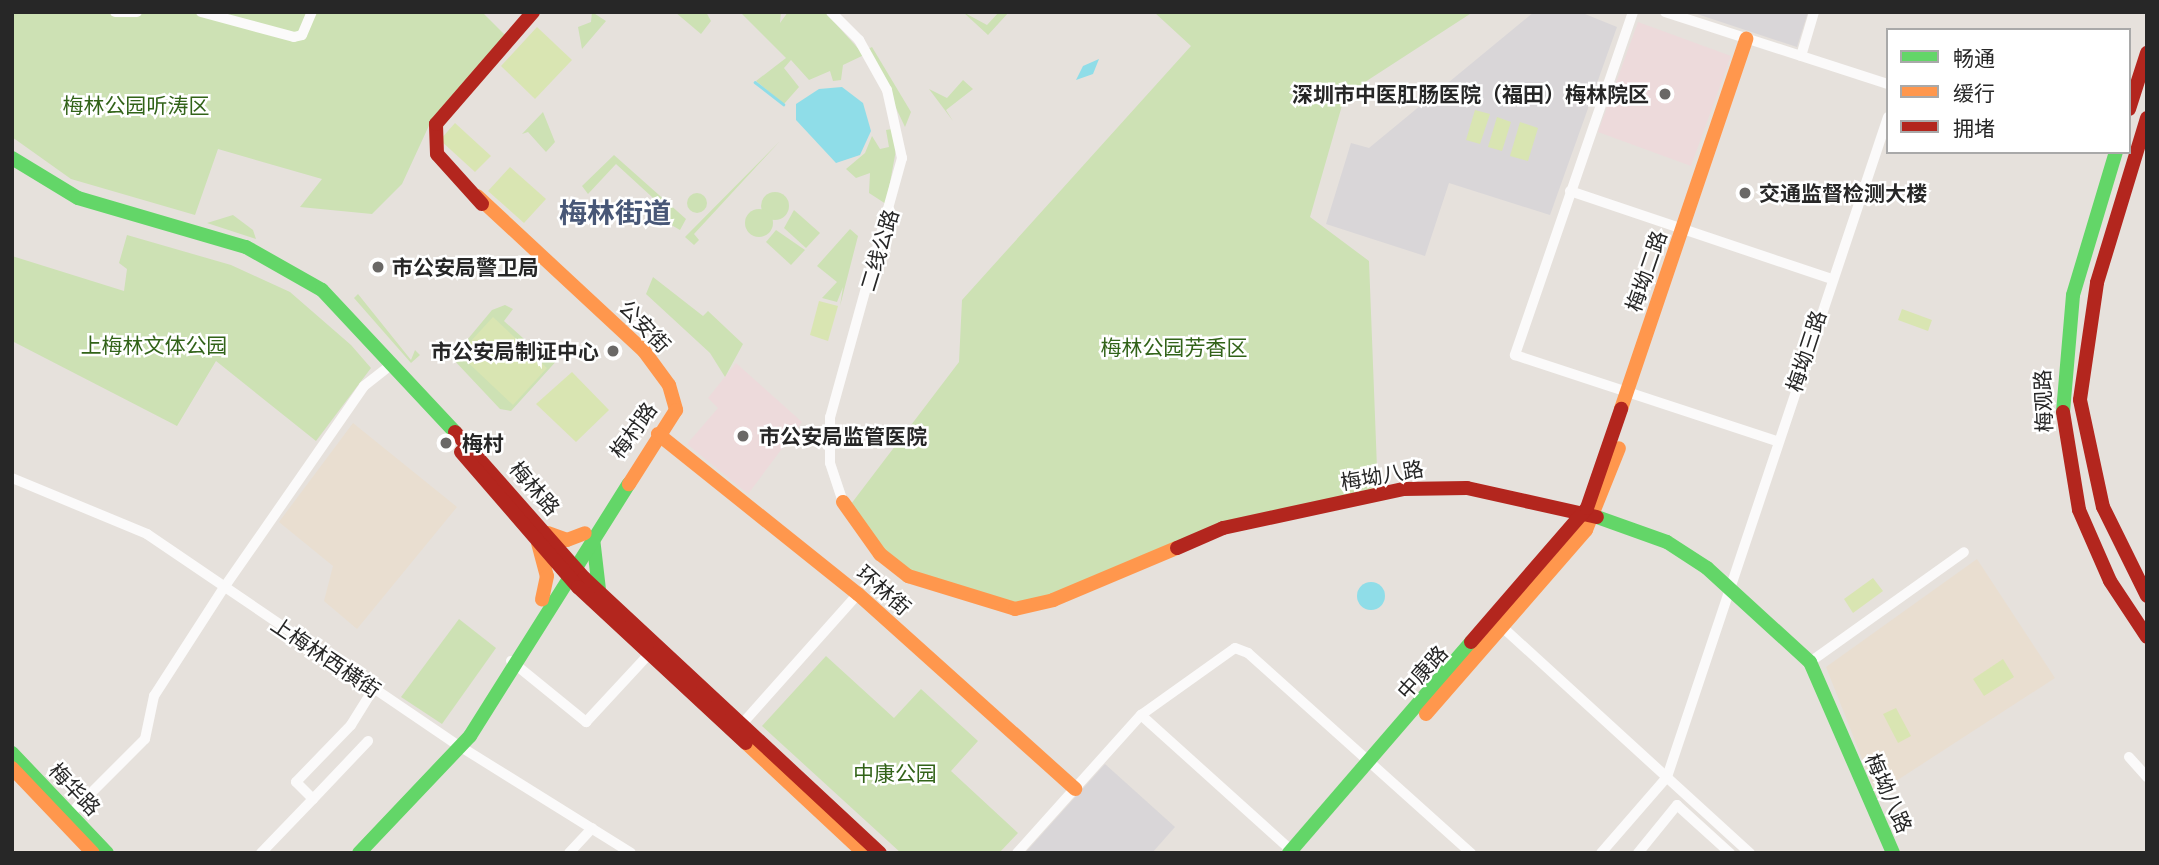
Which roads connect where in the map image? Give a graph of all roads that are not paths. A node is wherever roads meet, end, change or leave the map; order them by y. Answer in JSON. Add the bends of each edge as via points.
{"nodes":[{"id":1,"x":115,"y":12,"type":"edge"},
{"id":2,"x":137,"y":12,"type":"edge"},
{"id":3,"x":201,"y":12,"type":"edge"},
{"id":4,"x":312,"y":12,"type":"edge"},
{"id":5,"x":533,"y":12,"type":"edge"},
{"id":6,"x":539,"y":12,"type":"edge"},
{"id":7,"x":831,"y":12,"type":"edge"},
{"id":8,"x":1633,"y":12,"type":"edge"},
{"id":9,"x":1665,"y":12,"type":"edge"},
{"id":10,"x":1814,"y":12,"type":"edge"},
{"id":11,"x":1750,"y":40,"type":"junction"},
{"id":12,"x":2147,"y":52,"type":"edge"},
{"id":13,"x":1801,"y":56,"type":"junction"},
{"id":14,"x":1886,"y":83,"type":"edge"},
{"id":15,"x":2131,"y":103,"type":"edge"},
{"id":16,"x":452,"y":105,"type":"junction"},
{"id":17,"x":2147,"y":118,"type":"edge"},
{"id":18,"x":1886,"y":122,"type":"edge"},
{"id":19,"x":2115,"y":154,"type":"edge"},
{"id":20,"x":12,"y":158,"type":"edge"},
{"id":21,"x":12,"y":166,"type":"edge"},
{"id":22,"x":1570,"y":191,"type":"junction"},
{"id":23,"x":1687,"y":230,"type":"junction"},
{"id":24,"x":1829,"y":278,"type":"junction"},
{"id":25,"x":388,"y":367,"type":"junction"},
{"id":26,"x":1632,"y":393,"type":"junction"},
{"id":27,"x":676,"y":406,"type":"joint"},
{"id":28,"x":660,"y":435,"type":"junction"},
{"id":29,"x":1777,"y":441,"type":"junction"},
{"id":30,"x":12,"y":478,"type":"edge"},
{"id":31,"x":843,"y":502,"type":"joint"},
{"id":32,"x":1589,"y":516,"type":"junction"},
{"id":33,"x":540,"y":533,"type":"junction"},
{"id":34,"x":589,"y":536,"type":"junction"},
{"id":35,"x":1964,"y":552,"type":"dead end"},
{"id":36,"x":569,"y":567,"type":"junction"},
{"id":37,"x":1728,"y":586,"type":"junction"},
{"id":38,"x":223,"y":589,"type":"junction"},
{"id":39,"x":858,"y":594,"type":"junction"},
{"id":40,"x":2147,"y":596,"type":"edge"},
{"id":41,"x":598,"y":598,"type":"junction"},
{"id":42,"x":544,"y":605,"type":"junction"},
{"id":43,"x":1499,"y":624,"type":"junction"},
{"id":44,"x":2147,"y":638,"type":"edge"},
{"id":45,"x":650,"y":653,"type":"junction"},
{"id":46,"x":1810,"y":662,"type":"junction"},
{"id":47,"x":514,"y":663,"type":"junction"},
{"id":48,"x":374,"y":688,"type":"junction"},
{"id":49,"x":1141,"y":715,"type":"junction"},
{"id":50,"x":742,"y":724,"type":"junction"},
{"id":51,"x":368,"y":741,"type":"dead end"},
{"id":52,"x":457,"y":744,"type":"junction"},
{"id":53,"x":12,"y":753,"type":"edge"},
{"id":54,"x":2129,"y":757,"type":"dead end"},
{"id":55,"x":1372,"y":767,"type":"junction"},
{"id":56,"x":12,"y":768,"type":"edge"},
{"id":57,"x":1667,"y":777,"type":"junction"},
{"id":58,"x":2147,"y":777,"type":"edge"},
{"id":59,"x":1075,"y":789,"type":"junction"},
{"id":60,"x":313,"y":799,"type":"junction"},
{"id":61,"x":70,"y":814,"type":"junction"},
{"id":62,"x":592,"y":828,"type":"junction"},
{"id":63,"x":1293,"y":852,"type":"edge"},
{"id":64,"x":93,"y":853,"type":"edge"},
{"id":65,"x":107,"y":853,"type":"edge"},
{"id":66,"x":261,"y":853,"type":"edge"},
{"id":67,"x":346,"y":853,"type":"edge"},
{"id":68,"x":359,"y":853,"type":"edge"},
{"id":69,"x":569,"y":853,"type":"edge"},
{"id":70,"x":631,"y":853,"type":"edge"},
{"id":71,"x":864,"y":853,"type":"edge"},
{"id":72,"x":880,"y":853,"type":"edge"},
{"id":73,"x":1017,"y":853,"type":"edge"},
{"id":74,"x":1471,"y":853,"type":"edge"},
{"id":75,"x":1601,"y":853,"type":"edge"},
{"id":76,"x":1638,"y":853,"type":"edge"},
{"id":77,"x":1731,"y":853,"type":"edge"},
{"id":78,"x":1750,"y":853,"type":"edge"},
{"id":79,"x":1893,"y":853,"type":"edge"}],
"edges":[{"from":1,"to":2,"type":"street"},
{"from":3,"to":4,"type":"street","via":[[294,37],[302,35]]},
{"from":5,"to":16,"type":"main road","name":"公安街"},
{"from":6,"to":16,"type":"main road","name":"公安街"},
{"from":7,"to":31,"type":"street","name":"二线公路","via":[[878,72],[899,124],[902,158],[832,405],[830,463]]},
{"from":8,"to":22,"type":"street"},
{"from":9,"to":11,"type":"street"},
{"from":10,"to":13,"type":"street"},
{"from":11,"to":13,"type":"street"},
{"from":11,"to":23,"type":"main road","name":"梅坳二路"},
{"from":12,"to":15,"type":"main road"},
{"from":13,"to":14,"type":"street"},
{"from":16,"to":27,"type":"main road","name":"公安街","via":[[436,124],[433,144],[477,196],[644,351]]},
{"from":17,"to":40,"type":"main road","name":"梅观路","via":[[2097,282],[2080,400],[2103,507]]},
{"from":18,"to":24,"type":"street","name":"梅坳三路"},
{"from":19,"to":44,"type":"main road","name":"梅观路","via":[[2073,295],[2061,397],[2079,510],[2110,581]]},
{"from":20,"to":33,"type":"main road","name":"梅林路","via":[[78,198],[246,247],[311,282],[365,330]]},
{"from":21,"to":25,"type":"main road","name":"梅林路","via":[[87,208],[217,243],[279,269],[347,323]]},
{"from":22,"to":23,"type":"street"},
{"from":22,"to":26,"type":"street","via":[[1515,355]]},
{"from":23,"to":24,"type":"street"},
{"from":23,"to":26,"type":"main road","name":"梅坳二路"},
{"from":24,"to":29,"type":"street","name":"梅坳三路"},
{"from":25,"to":33,"type":"main road","name":"梅林路"},
{"from":25,"to":38,"type":"street","via":[[363,386]]},
{"from":26,"to":29,"type":"street"},
{"from":26,"to":32,"type":"main road","name":"梅坳二路"},
{"from":27,"to":28,"type":"main road","name":"梅村路"},
{"from":28,"to":34,"type":"main road","name":"梅村路"},
{"from":28,"to":39,"type":"main road","name":"环林街"},
{"from":29,"to":37,"type":"street","name":"梅坳三路"},
{"from":30,"to":38,"type":"street","name":"上梅林西横街","via":[[147,534]]},
{"from":31,"to":32,"type":"main road","name":"梅坳八路","via":[[880,554],[908,576],[1015,609],[1053,600],[1223,528],[1403,489],[1467,488]]},
{"from":32,"to":37,"type":"main road","name":"梅坳八路","via":[[1667,542]]},
{"from":32,"to":43,"type":"main road","name":"中康路"},
{"from":33,"to":34,"type":"main road","via":[[567,540]]},
{"from":33,"to":36,"type":"main road","name":"梅林路"},
{"from":33,"to":42,"type":"main road","via":[[547,576]]},
{"from":34,"to":36,"type":"main road","name":"梅村路"},
{"from":34,"to":41,"type":"main road"},
{"from":35,"to":46,"type":"street"},
{"from":36,"to":41,"type":"main road","name":"梅林路"},
{"from":36,"to":42,"type":"main road","name":"梅村路"},
{"from":37,"to":46,"type":"main road","name":"梅坳八路"},
{"from":37,"to":57,"type":"street","name":"梅坳三路"},
{"from":38,"to":48,"type":"street","name":"上梅林西横街"},
{"from":38,"to":61,"type":"street","via":[[154,696],[145,739]]},
{"from":39,"to":50,"type":"street"},
{"from":39,"to":59,"type":"main road","name":"环林街"},
{"from":41,"to":42,"type":"main road","via":[[565,598]]},
{"from":41,"to":45,"type":"main road","name":"梅林路"},
{"from":41,"to":50,"type":"main road","name":"梅林路"},
{"from":42,"to":47,"type":"main road","name":"梅村路"},
{"from":43,"to":55,"type":"main road","name":"中康路"},
{"from":43,"to":57,"type":"street"},
{"from":45,"to":47,"type":"street","via":[[586,722]]},
{"from":45,"to":71,"type":"main road","name":"梅林路"},
{"from":46,"to":79,"type":"main road","name":"梅坳八路"},
{"from":47,"to":52,"type":"main road","name":"梅村路"},
{"from":48,"to":52,"type":"street","name":"上梅林西横街"},
{"from":48,"to":60,"type":"street","via":[[351,725],[296,782]]},
{"from":49,"to":55,"type":"street","via":[[1229,651],[1241,649]]},
{"from":49,"to":59,"type":"street"},
{"from":49,"to":63,"type":"street"},
{"from":50,"to":72,"type":"main road","name":"梅林路"},
{"from":51,"to":60,"type":"street"},
{"from":52,"to":62,"type":"street","name":"上梅林西横街"},
{"from":52,"to":67,"type":"main road","name":"梅村路"},
{"from":52,"to":68,"type":"main road","name":"梅村路"},
{"from":53,"to":61,"type":"main road","name":"梅华路"},
{"from":54,"to":58,"type":"street"},
{"from":55,"to":63,"type":"main road","name":"中康路"},
{"from":55,"to":74,"type":"street"},
{"from":56,"to":64,"type":"main road","name":"梅华路"},
{"from":57,"to":75,"type":"street"},
{"from":57,"to":78,"type":"street"},
{"from":59,"to":73,"type":"street"},
{"from":60,"to":66,"type":"street"},
{"from":61,"to":65,"type":"main road","name":"梅华路"},
{"from":62,"to":69,"type":"street"},
{"from":62,"to":70,"type":"street","name":"上梅林西横街"},
{"from":76,"to":77,"type":"street","via":[[1677,804]]}]}
